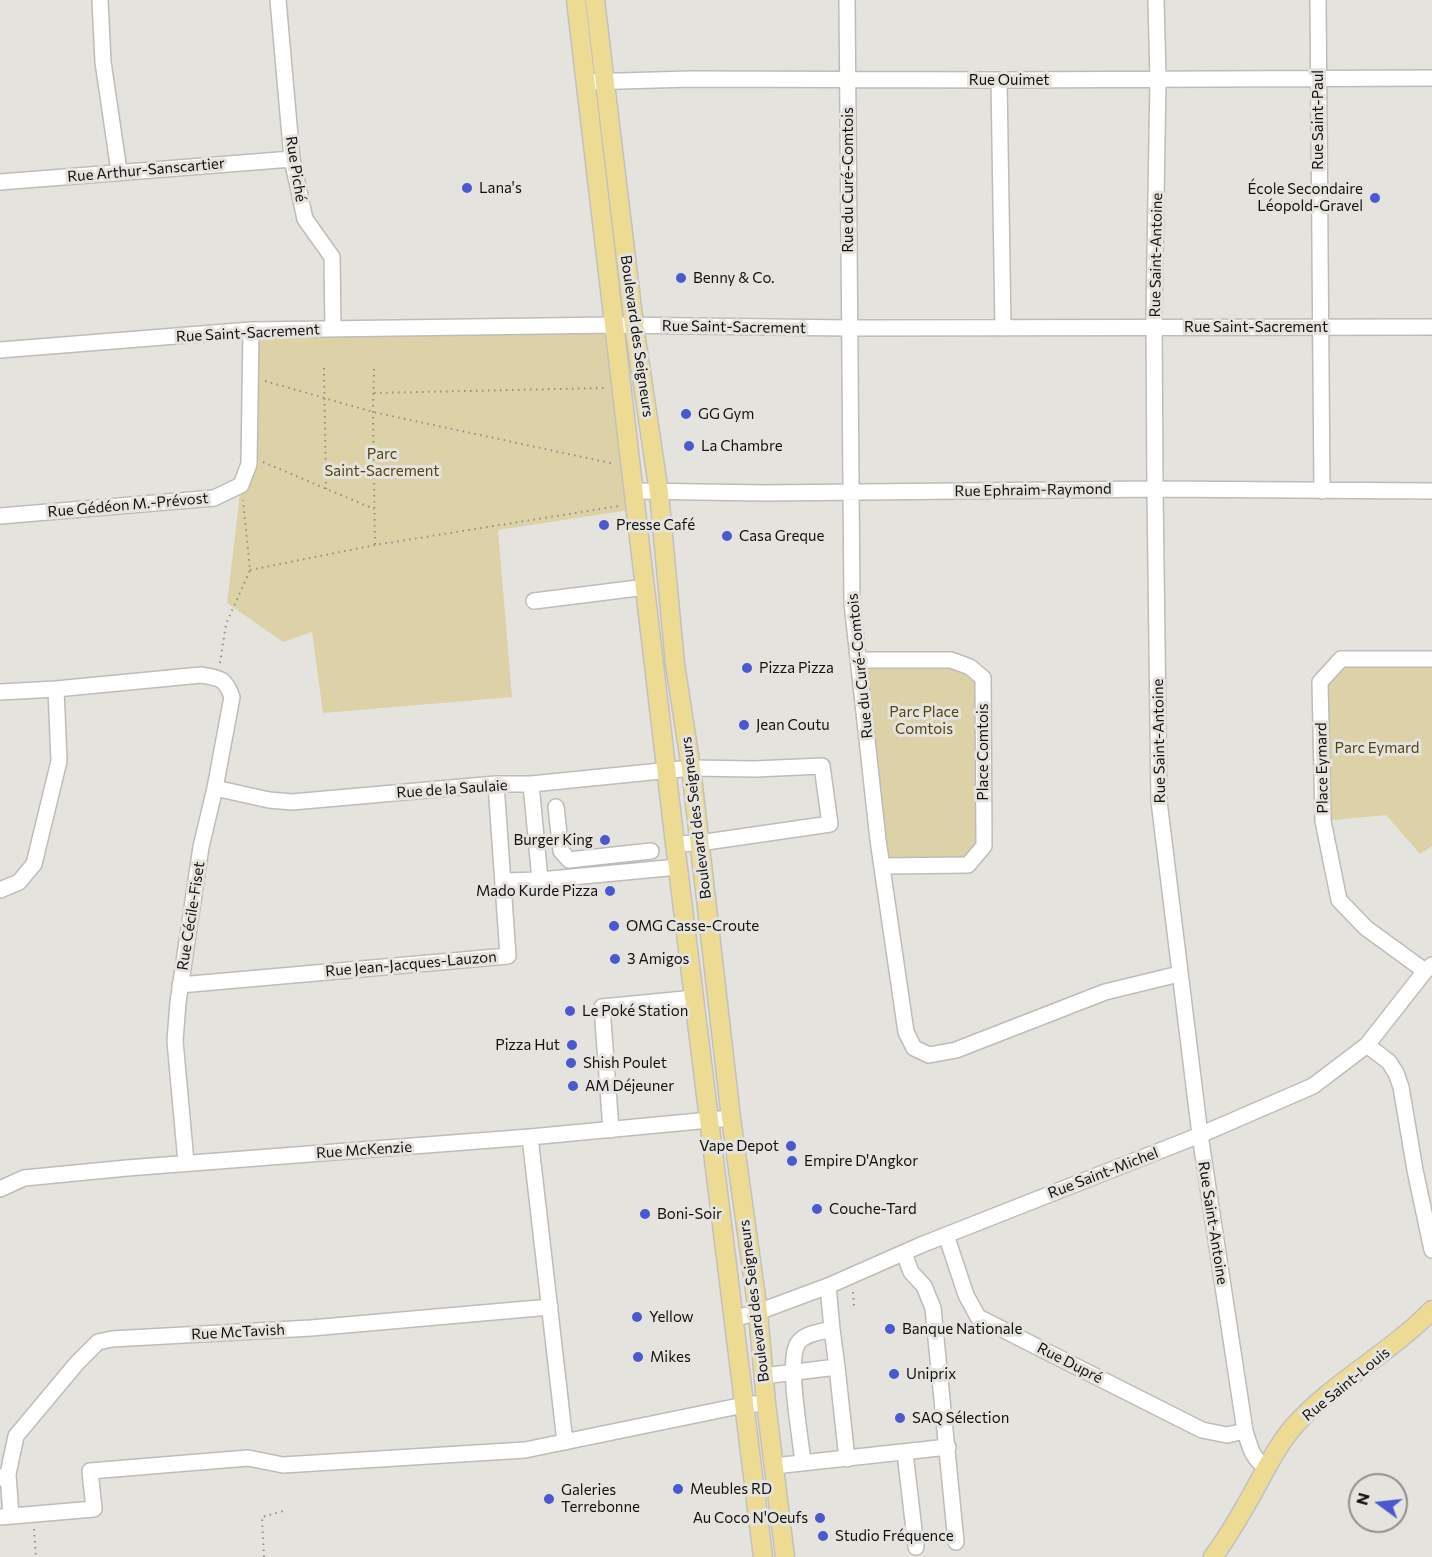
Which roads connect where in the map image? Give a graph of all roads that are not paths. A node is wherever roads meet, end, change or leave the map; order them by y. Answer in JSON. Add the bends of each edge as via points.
{"nodes":[{"id":1,"x":100,"y":0,"type":"edge"},
{"id":2,"x":278,"y":0,"type":"edge"},
{"id":3,"x":576,"y":0,"type":"edge"},
{"id":4,"x":595,"y":0,"type":"edge"},
{"id":5,"x":847,"y":0,"type":"edge"},
{"id":6,"x":1155,"y":0,"type":"edge"},
{"id":7,"x":1318,"y":0,"type":"edge"},
{"id":8,"x":848,"y":78,"type":"junction"},
{"id":9,"x":1317,"y":78,"type":"junction"},
{"id":10,"x":1432,"y":78,"type":"edge"},
{"id":11,"x":1158,"y":79,"type":"junction"},
{"id":12,"x":999,"y":80,"type":"junction"},
{"id":13,"x":605,"y":81,"type":"junction"},
{"id":14,"x":585,"y":82,"type":"junction"},
{"id":15,"x":292,"y":159,"type":"junction"},
{"id":16,"x":119,"y":171,"type":"junction"},
{"id":17,"x":617,"y":180,"type":"junction"},
{"id":18,"x":0,"y":182,"type":"edge"},
{"id":19,"x":598,"y":182,"type":"junction"},
{"id":20,"x":622,"y":222,"type":"junction"},
{"id":21,"x":603,"y":225,"type":"junction"},
{"id":22,"x":615,"y":325,"type":"junction"},
{"id":23,"x":634,"y":325,"type":"junction"},
{"id":24,"x":1154,"y":327,"type":"junction"},
{"id":25,"x":1320,"y":327,"type":"junction"},
{"id":26,"x":1432,"y":327,"type":"edge"},
{"id":27,"x":848,"y":328,"type":"junction"},
{"id":28,"x":1003,"y":328,"type":"junction"},
{"id":29,"x":333,"y":329,"type":"junction"},
{"id":30,"x":251,"y":330,"type":"junction"},
{"id":31,"x":0,"y":350,"type":"edge"},
{"id":32,"x":1155,"y":489,"type":"junction"},
{"id":33,"x":1322,"y":491,"type":"junction"},
{"id":34,"x":1432,"y":491,"type":"edge"},
{"id":35,"x":851,"y":492,"type":"junction"},
{"id":36,"x":659,"y":493,"type":"junction"},
{"id":37,"x":629,"y":498,"type":"junction"},
{"id":38,"x":0,"y":516,"type":"edge"},
{"id":39,"x":646,"y":587,"type":"junction"},
{"id":40,"x":534,"y":601,"type":"dead end"},
{"id":41,"x":1432,"y":659,"type":"edge"},
{"id":42,"x":858,"y":660,"type":"junction"},
{"id":43,"x":56,"y":689,"type":"junction"},
{"id":44,"x":0,"y":692,"type":"edge"},
{"id":45,"x":691,"y":768,"type":"junction"},
{"id":46,"x":667,"y":771,"type":"junction"},
{"id":47,"x":496,"y":784,"type":"junction"},
{"id":48,"x":531,"y":784,"type":"junction"},
{"id":49,"x":215,"y":788,"type":"junction"},
{"id":50,"x":556,"y":807,"type":"dead end"},
{"id":51,"x":699,"y":843,"type":"junction"},
{"id":52,"x":675,"y":844,"type":"junction"},
{"id":53,"x":651,"y":851,"type":"dead end"},
{"id":54,"x":883,"y":866,"type":"junction"},
{"id":55,"x":678,"y":867,"type":"junction"},
{"id":56,"x":540,"y":880,"type":"junction"},
{"id":57,"x":503,"y":881,"type":"junction"},
{"id":58,"x":0,"y":890,"type":"edge"},
{"id":59,"x":1428,"y":968,"type":"edge"},
{"id":60,"x":1179,"y":974,"type":"junction"},
{"id":61,"x":180,"y":985,"type":"junction"},
{"id":62,"x":695,"y":998,"type":"junction"},
{"id":63,"x":1367,"y":1045,"type":"junction"},
{"id":64,"x":731,"y":1118,"type":"junction"},
{"id":65,"x":709,"y":1121,"type":"junction"},
{"id":66,"x":611,"y":1130,"type":"junction"},
{"id":67,"x":1200,"y":1135,"type":"junction"},
{"id":68,"x":530,"y":1137,"type":"junction"},
{"id":69,"x":186,"y":1162,"type":"junction"},
{"id":70,"x":0,"y":1189,"type":"edge"},
{"id":71,"x":946,"y":1235,"type":"junction"},
{"id":72,"x":1432,"y":1250,"type":"edge"},
{"id":73,"x":904,"y":1253,"type":"junction"},
{"id":74,"x":828,"y":1286,"type":"junction"},
{"id":75,"x":550,"y":1307,"type":"junction"},
{"id":76,"x":1432,"y":1310,"type":"edge"},
{"id":77,"x":758,"y":1312,"type":"junction"},
{"id":78,"x":733,"y":1319,"type":"junction"},
{"id":79,"x":832,"y":1329,"type":"junction"},
{"id":80,"x":837,"y":1367,"type":"junction"},
{"id":81,"x":793,"y":1372,"type":"junction"},
{"id":82,"x":764,"y":1376,"type":"junction"},
{"id":83,"x":766,"y":1403,"type":"junction"},
{"id":84,"x":744,"y":1405,"type":"junction"},
{"id":85,"x":1245,"y":1431,"type":"junction"},
{"id":86,"x":565,"y":1442,"type":"junction"},
{"id":87,"x":948,"y":1447,"type":"junction"},
{"id":88,"x":905,"y":1453,"type":"junction"},
{"id":89,"x":847,"y":1459,"type":"junction"},
{"id":90,"x":803,"y":1463,"type":"junction"},
{"id":91,"x":774,"y":1466,"type":"junction"},
{"id":92,"x":1267,"y":1468,"type":"junction"},
{"id":93,"x":4,"y":1476,"type":"edge"},
{"id":94,"x":6,"y":1517,"type":"edge"},
{"id":95,"x":956,"y":1542,"type":"dead end"},
{"id":96,"x":916,"y":1547,"type":"dead end"},
{"id":97,"x":763,"y":1557,"type":"edge"},
{"id":98,"x":785,"y":1557,"type":"edge"},
{"id":99,"x":1213,"y":1557,"type":"edge"}],
"edges":[{"from":1,"to":16,"type":"street","via":[[103,62]]},
{"from":2,"to":15,"type":"street","name":"Rue Piché"},
{"from":3,"to":14,"type":"main road","name":"Boulevard des Seigneurs"},
{"from":4,"to":13,"type":"main road","name":"Boulevard des Seigneurs"},
{"from":5,"to":8,"type":"street","name":"Rue du Curé-Comtois"},
{"from":6,"to":11,"type":"street","name":"Rue Saint-Antoine"},
{"from":7,"to":9,"type":"street","name":"Rue Saint-Paul"},
{"from":8,"to":12,"type":"street","name":"Rue Ouimet"},
{"from":8,"to":13,"type":"street","name":"Rue Ouimet"},
{"from":8,"to":27,"type":"street","name":"Rue du Curé-Comtois"},
{"from":9,"to":10,"type":"street","name":"Rue Ouimet"},
{"from":9,"to":11,"type":"street","name":"Rue Ouimet"},
{"from":9,"to":25,"type":"street","name":"Rue Saint-Paul"},
{"from":11,"to":12,"type":"street","name":"Rue Ouimet"},
{"from":11,"to":24,"type":"street","name":"Rue Saint-Antoine"},
{"from":12,"to":28,"type":"street"},
{"from":13,"to":14,"type":"street","name":"Rue Ouimet"},
{"from":13,"to":17,"type":"main road","name":"Boulevard des Seigneurs"},
{"from":14,"to":19,"type":"main road","name":"Boulevard des Seigneurs"},
{"from":15,"to":16,"type":"street","name":"Rue Arthur-Sanscartier"},
{"from":15,"to":29,"type":"street","name":"Rue Piché","via":[[305,219],[332,256]]},
{"from":16,"to":18,"type":"street","name":"Rue Arthur-Sanscartier"},
{"from":17,"to":19,"type":"main road"},
{"from":17,"to":20,"type":"main road","name":"Boulevard des Seigneurs"},
{"from":19,"to":21,"type":"main road","name":"Boulevard des Seigneurs"},
{"from":20,"to":21,"type":"main road"},
{"from":20,"to":23,"type":"main road","name":"Boulevard des Seigneurs"},
{"from":21,"to":22,"type":"main road","name":"Boulevard des Seigneurs"},
{"from":22,"to":23,"type":"street","name":"Rue Saint-Sacrement"},
{"from":22,"to":29,"type":"street","name":"Rue Saint-Sacrement"},
{"from":22,"to":37,"type":"main road","name":"Boulevard des Seigneurs"},
{"from":23,"to":27,"type":"street","name":"Rue Saint-Sacrement"},
{"from":23,"to":36,"type":"main road","name":"Boulevard des Seigneurs"},
{"from":24,"to":25,"type":"street","name":"Rue Saint-Sacrement"},
{"from":24,"to":28,"type":"street","name":"Rue Saint-Sacrement"},
{"from":24,"to":32,"type":"street","name":"Rue Saint-Antoine"},
{"from":25,"to":26,"type":"street","name":"Rue Saint-Sacrement"},
{"from":25,"to":33,"type":"street","name":"Rue Saint-Paul"},
{"from":27,"to":28,"type":"street","name":"Rue Saint-Sacrement"},
{"from":27,"to":35,"type":"street","name":"Rue du Curé-Comtois"},
{"from":29,"to":30,"type":"street","name":"Rue Saint-Sacrement"},
{"from":30,"to":31,"type":"street","name":"Rue Saint-Sacrement"},
{"from":30,"to":38,"type":"street","name":"Rue Gédéon M.-Prévost","via":[[249,464],[241,485],[214,498]]},
{"from":32,"to":33,"type":"street","name":"Rue Ephraim-Raymond"},
{"from":32,"to":35,"type":"street","name":"Rue Ephraim-Raymond"},
{"from":32,"to":60,"type":"street","name":"Rue Saint-Antoine","via":[[1159,801]]},
{"from":33,"to":34,"type":"street","name":"Rue Ephraim-Raymond"},
{"from":35,"to":36,"type":"street","name":"Rue Ephraim-Raymond"},
{"from":35,"to":42,"type":"street","name":"Rue du Curé-Comtois","via":[[852,603]]},
{"from":36,"to":37,"type":"street","name":"Rue Ephraim-Raymond"},
{"from":36,"to":45,"type":"main road","name":"Boulevard des Seigneurs","via":[[675,664]]},
{"from":37,"to":39,"type":"main road","name":"Boulevard des Seigneurs"},
{"from":39,"to":40,"type":"street"},
{"from":39,"to":46,"type":"main road","name":"Boulevard des Seigneurs"},
{"from":41,"to":59,"type":"street","name":"Place Eymard","via":[[1341,658],[1320,682],[1323,821],[1339,900],[1366,928]]},
{"from":42,"to":54,"type":"street","name":"Rue du Curé-Comtois"},
{"from":42,"to":54,"type":"street","name":"Place Comtois","via":[[951,660],[983,678],[984,846],[968,865]]},
{"from":43,"to":44,"type":"street"},
{"from":43,"to":49,"type":"street","name":"Rue Cécile-Fiset","via":[[201,675],[218,678],[227,684],[232,697]]},
{"from":43,"to":58,"type":"street","via":[[59,761],[34,864],[19,882]]},
{"from":45,"to":46,"type":"street","name":"Rue de la Saulaie"},
{"from":45,"to":51,"type":"main road","name":"Boulevard des Seigneurs"},
{"from":45,"to":51,"type":"street","name":"Rue de la Saulaie","via":[[822,766],[830,824]]},
{"from":46,"to":48,"type":"street","name":"Rue de la Saulaie"},
{"from":46,"to":52,"type":"main road","name":"Boulevard des Seigneurs"},
{"from":47,"to":48,"type":"street","name":"Rue de la Saulaie"},
{"from":47,"to":49,"type":"street","name":"Rue de la Saulaie","via":[[292,802]]},
{"from":47,"to":57,"type":"street","name":"Rue Jean-Jacques-Lauzon"},
{"from":48,"to":56,"type":"street"},
{"from":49,"to":61,"type":"street","name":"Rue Cécile-Fiset","via":[[201,847]]},
{"from":50,"to":53,"type":"street","via":[[561,851],[569,860]]},
{"from":51,"to":52,"type":"street"},
{"from":51,"to":64,"type":"main road","name":"Boulevard des Seigneurs"},
{"from":52,"to":55,"type":"main road","name":"Boulevard des Seigneurs"},
{"from":54,"to":60,"type":"street","name":"Rue du Curé-Comtois","via":[[906,1032],[914,1048],[928,1055],[956,1050],[1105,992]]},
{"from":55,"to":56,"type":"street"},
{"from":55,"to":62,"type":"main road","name":"Boulevard des Seigneurs"},
{"from":56,"to":57,"type":"street"},
{"from":57,"to":61,"type":"street","name":"Rue Jean-Jacques-Lauzon","via":[[508,956]]},
{"from":59,"to":63,"type":"street","name":"Rue Saint-Michel"},
{"from":60,"to":67,"type":"street","name":"Rue Saint-Antoine"},
{"from":61,"to":69,"type":"street","name":"Rue Cécile-Fiset","via":[[175,1041]]},
{"from":62,"to":65,"type":"main road","name":"Boulevard des Seigneurs"},
{"from":62,"to":66,"type":"street","via":[[602,1007]]},
{"from":63,"to":67,"type":"street","name":"Rue Saint-Michel","via":[[1313,1086]]},
{"from":63,"to":72,"type":"street","via":[[1389,1062],[1401,1087]]},
{"from":64,"to":65,"type":"street","name":"Rue McKenzie"},
{"from":64,"to":77,"type":"main road","name":"Boulevard des Seigneurs"},
{"from":65,"to":66,"type":"street","name":"Rue McKenzie"},
{"from":65,"to":78,"type":"main road","name":"Boulevard des Seigneurs"},
{"from":66,"to":68,"type":"street","name":"Rue McKenzie"},
{"from":67,"to":71,"type":"street","name":"Rue Saint-Michel"},
{"from":67,"to":85,"type":"street","name":"Rue Saint-Antoine"},
{"from":68,"to":69,"type":"street","name":"Rue McKenzie"},
{"from":68,"to":75,"type":"street"},
{"from":69,"to":70,"type":"street","name":"Rue McKenzie","via":[[24,1178]]},
{"from":71,"to":73,"type":"street","name":"Rue Saint-Michel"},
{"from":71,"to":85,"type":"street","name":"Rue Dupré","via":[[966,1295],[978,1317],[1202,1430],[1227,1435]]},
{"from":73,"to":74,"type":"street","name":"Rue Saint-Michel"},
{"from":73,"to":87,"type":"street","via":[[933,1308]]},
{"from":74,"to":77,"type":"street","name":"Rue Saint-Michel"},
{"from":74,"to":79,"type":"street"},
{"from":75,"to":86,"type":"street"},
{"from":75,"to":93,"type":"street","name":"Rue McTavish","via":[[98,1342],[16,1436]]},
{"from":76,"to":92,"type":"main road","name":"Rue Saint-Louis","via":[[1301,1419],[1282,1441]]},
{"from":77,"to":78,"type":"street","name":"Rue Saint-Michel"},
{"from":77,"to":82,"type":"main road","name":"Boulevard des Seigneurs"},
{"from":78,"to":84,"type":"main road","name":"Boulevard des Seigneurs"},
{"from":79,"to":80,"type":"street"},
{"from":79,"to":81,"type":"street","via":[[802,1339],[796,1346]]},
{"from":80,"to":81,"type":"street"},
{"from":80,"to":89,"type":"street"},
{"from":81,"to":82,"type":"street"},
{"from":81,"to":90,"type":"street"},
{"from":82,"to":83,"type":"main road","name":"Boulevard des Seigneurs"},
{"from":83,"to":84,"type":"street"},
{"from":83,"to":91,"type":"main road","name":"Boulevard des Seigneurs"},
{"from":84,"to":86,"type":"street"},
{"from":84,"to":97,"type":"main road","name":"Boulevard des Seigneurs"},
{"from":85,"to":92,"type":"street","name":"Rue Saint-Antoine","via":[[1253,1457]]},
{"from":86,"to":94,"type":"street","via":[[525,1450],[367,1461],[283,1465],[248,1458],[90,1471],[94,1509]]},
{"from":87,"to":88,"type":"street"},
{"from":87,"to":95,"type":"street"},
{"from":88,"to":89,"type":"street"},
{"from":88,"to":96,"type":"street"},
{"from":89,"to":90,"type":"street"},
{"from":90,"to":91,"type":"street"},
{"from":91,"to":98,"type":"main road","name":"Boulevard des Seigneurs"},
{"from":92,"to":99,"type":"main road","name":"Rue Saint-Louis"},
{"from":93,"to":94,"type":"street","name":"Rue McTavish"}]}
